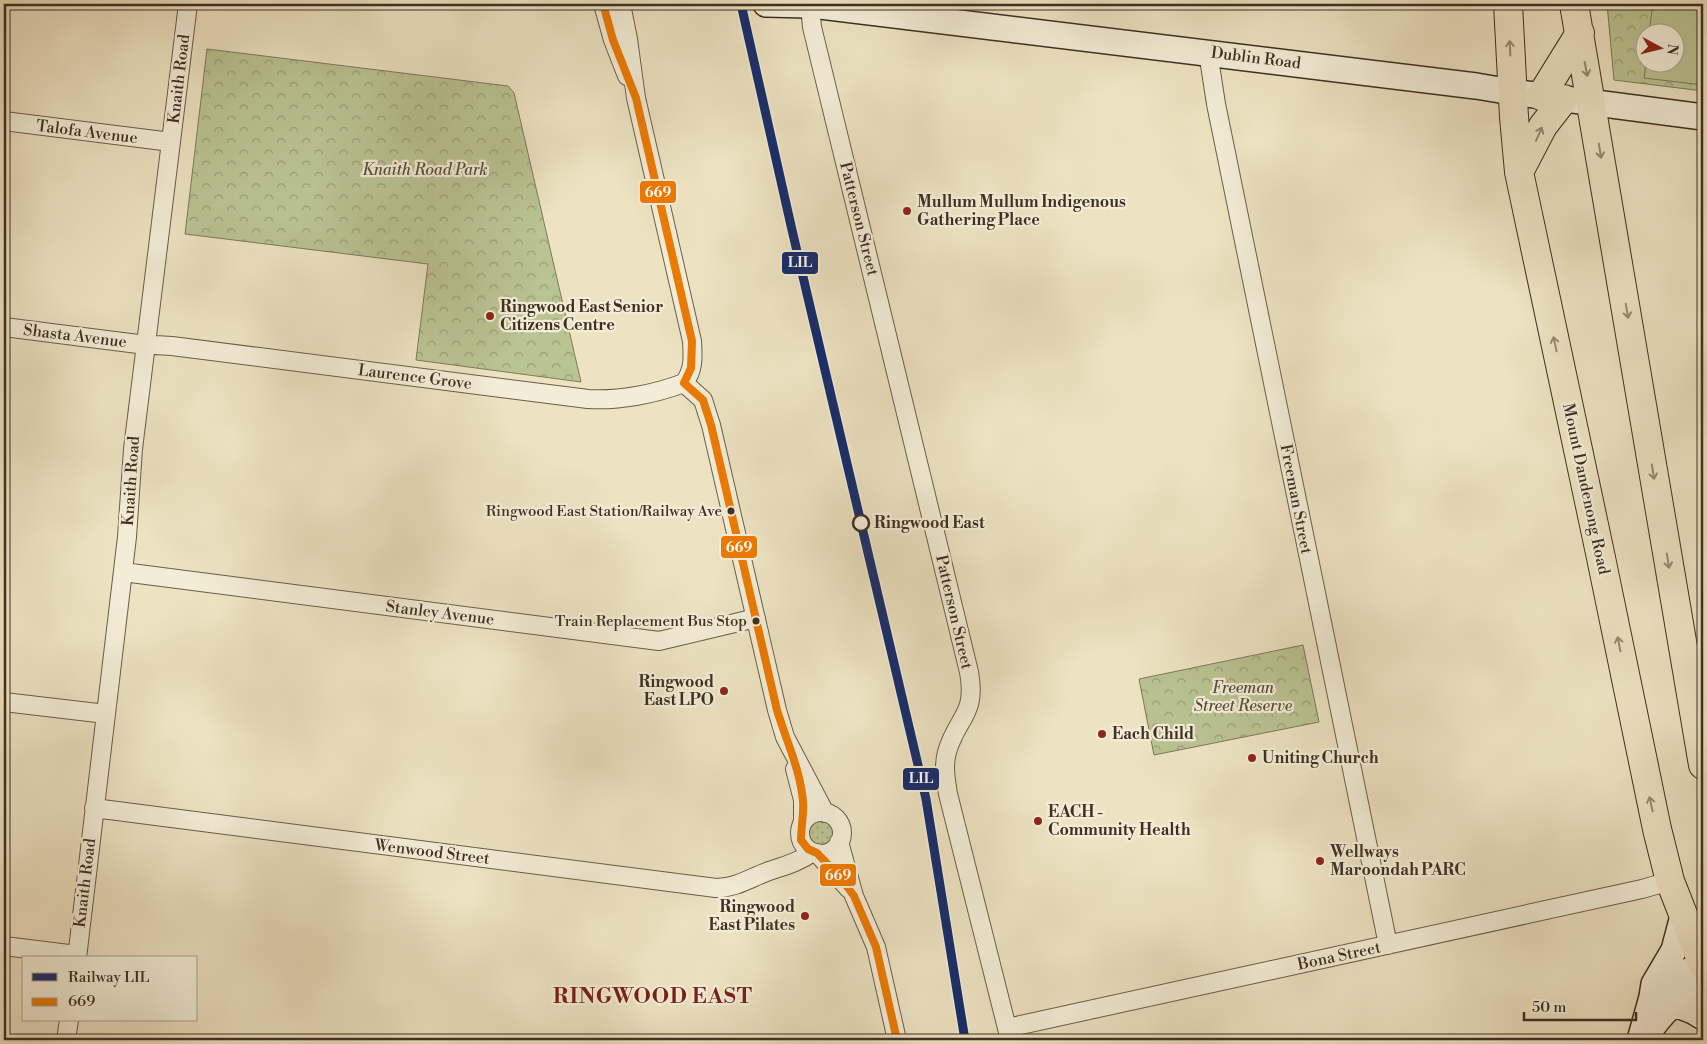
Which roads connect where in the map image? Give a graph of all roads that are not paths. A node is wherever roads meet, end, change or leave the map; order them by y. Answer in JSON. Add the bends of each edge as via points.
{"nodes":[{"id":1,"x":188,"y":4,"type":"edge"},
{"id":2,"x":603,"y":4,"type":"edge"},
{"id":3,"x":621,"y":4,"type":"edge"},
{"id":4,"x":771,"y":4,"type":"edge"},
{"id":5,"x":1508,"y":4,"type":"edge"},
{"id":6,"x":1574,"y":4,"type":"edge"},
{"id":7,"x":807,"y":5,"type":"edge"},
{"id":8,"x":1580,"y":33,"type":"junction"},
{"id":9,"x":1208,"y":52,"type":"junction"},
{"id":10,"x":1512,"y":92,"type":"junction"},
{"id":11,"x":636,"y":98,"type":"junction"},
{"id":12,"x":1552,"y":98,"type":"junction"},
{"id":13,"x":1592,"y":103,"type":"junction"},
{"id":14,"x":1703,"y":117,"type":"edge"},
{"id":15,"x":4,"y":121,"type":"edge"},
{"id":16,"x":171,"y":142,"type":"junction"},
{"id":17,"x":1518,"y":172,"type":"junction"},
{"id":18,"x":4,"y":327,"type":"edge"},
{"id":19,"x":146,"y":344,"type":"junction"},
{"id":20,"x":684,"y":383,"type":"junction"},
{"id":21,"x":123,"y":572,"type":"junction"},
{"id":22,"x":756,"y":618,"type":"junction"},
{"id":23,"x":4,"y":702,"type":"edge"},
{"id":24,"x":106,"y":714,"type":"junction"},
{"id":25,"x":794,"y":756,"type":"junction"},
{"id":26,"x":1703,"y":765,"type":"edge"},
{"id":27,"x":94,"y":808,"type":"junction"},
{"id":28,"x":825,"y":812,"type":"junction"},
{"id":29,"x":802,"y":828,"type":"junction"},
{"id":30,"x":839,"y":842,"type":"junction"},
{"id":31,"x":815,"y":853,"type":"junction"},
{"id":32,"x":767,"y":872,"type":"junction"},
{"id":33,"x":1670,"y":881,"type":"junction"},
{"id":34,"x":854,"y":896,"type":"junction"},
{"id":35,"x":1683,"y":916,"type":"junction"},
{"id":36,"x":4,"y":946,"type":"edge"},
{"id":37,"x":1388,"y":946,"type":"junction"},
{"id":38,"x":77,"y":956,"type":"edge"},
{"id":39,"x":1703,"y":966,"type":"edge"},
{"id":40,"x":1703,"y":984,"type":"edge"},
{"id":41,"x":1662,"y":1000,"type":"junction"},
{"id":42,"x":1703,"y":1017,"type":"edge"},
{"id":43,"x":69,"y":1022,"type":"edge"},
{"id":44,"x":1008,"y":1034,"type":"edge"},
{"id":45,"x":66,"y":1040,"type":"edge"},
{"id":46,"x":896,"y":1040,"type":"edge"},
{"id":47,"x":1640,"y":1040,"type":"edge"},
{"id":48,"x":1644,"y":1040,"type":"edge"}],
"edges":[{"from":1,"to":16,"type":"street","name":"Knaith Road"},
{"from":2,"to":11,"type":"street"},
{"from":3,"to":11,"type":"street"},
{"from":4,"to":7,"type":"main road","name":"Dublin Road"},
{"from":10,"to":5,"type":"main road","name":"Mount Dandenong Road","one_way":true},
{"from":6,"to":8,"type":"main road"},
{"from":7,"to":9,"type":"main road","name":"Dublin Road"},
{"from":7,"to":44,"type":"street","name":"Patterson Street","via":[[972,687],[968,710],[949,746],[944,769]]},
{"from":8,"to":12,"type":"main road"},
{"from":8,"to":13,"type":"main road","one_way":true},
{"from":9,"to":10,"type":"main road","name":"Dublin Road"},
{"from":9,"to":37,"type":"street","name":"Freeman Street"},
{"from":10,"to":12,"type":"main road","name":"Dublin Road"},
{"from":10,"to":17,"type":"main road","name":"Mount Dandenong Road"},
{"from":11,"to":20,"type":"street","via":[[692,341],[692,367]]},
{"from":12,"to":13,"type":"main road","name":"Dublin Road"},
{"from":17,"to":12,"type":"main road","one_way":true,"via":[[1535,144]]},
{"from":13,"to":14,"type":"main road","name":"Dublin Road"},
{"from":13,"to":26,"type":"main road","one_way":true},
{"from":15,"to":16,"type":"street","name":"Talofa Avenue"},
{"from":16,"to":19,"type":"street","name":"Knaith Road"},
{"from":33,"to":17,"type":"main road","name":"Mount Dandenong Road","one_way":true},
{"from":18,"to":19,"type":"street","name":"Shasta Avenue"},
{"from":19,"to":20,"type":"street","name":"Laurence Grove","via":[[596,400],[614,400]]},
{"from":19,"to":21,"type":"street","name":"Knaith Road","via":[[132,449]]},
{"from":20,"to":22,"type":"street","via":[[703,400],[711,424]]},
{"from":21,"to":22,"type":"street","name":"Stanley Avenue","via":[[659,641]]},
{"from":21,"to":24,"type":"street","name":"Knaith Road"},
{"from":22,"to":25,"type":"street","via":[[784,737]]},
{"from":23,"to":24,"type":"street"},
{"from":24,"to":27,"type":"street","name":"Knaith Road"},
{"from":25,"to":28,"type":"street"},
{"from":25,"to":29,"type":"street","via":[[802,800]]},
{"from":27,"to":32,"type":"street","name":"Wenwood Street","via":[[716,888],[736,886]]},
{"from":27,"to":38,"type":"street","name":"Knaith Road"},
{"from":28,"to":29,"type":"street","via":[[810,815]]},
{"from":28,"to":30,"type":"street","via":[[840,824]]},
{"from":29,"to":31,"type":"street","via":[[804,845]]},
{"from":29,"to":32,"type":"street","name":"Wenwood Street","via":[[788,852]]},
{"from":30,"to":31,"type":"street","via":[[833,850]]},
{"from":30,"to":34,"type":"street"},
{"from":31,"to":32,"type":"street","name":"Wenwood Street"},
{"from":31,"to":34,"type":"street"},
{"from":33,"to":35,"type":"main road","name":"Mount Dandenong Road"},
{"from":33,"to":37,"type":"street","name":"Bona Street"},
{"from":34,"to":46,"type":"street","via":[[876,947]]},
{"from":35,"to":39,"type":"main road","name":"Mount Dandenong Road"},
{"from":35,"to":41,"type":"main road","via":[[1674,950],[1654,984]]},
{"from":36,"to":38,"type":"street"},
{"from":37,"to":44,"type":"street","name":"Bona Street"},
{"from":39,"to":41,"type":"main road","via":[[1679,974]]},
{"from":40,"to":41,"type":"main road"},
{"from":41,"to":42,"type":"main road","via":[[1693,1010]]},
{"from":41,"to":47,"type":"main road"},
{"from":41,"to":48,"type":"main road","via":[[1657,1019]]},
{"from":43,"to":45,"type":"street"}]}
